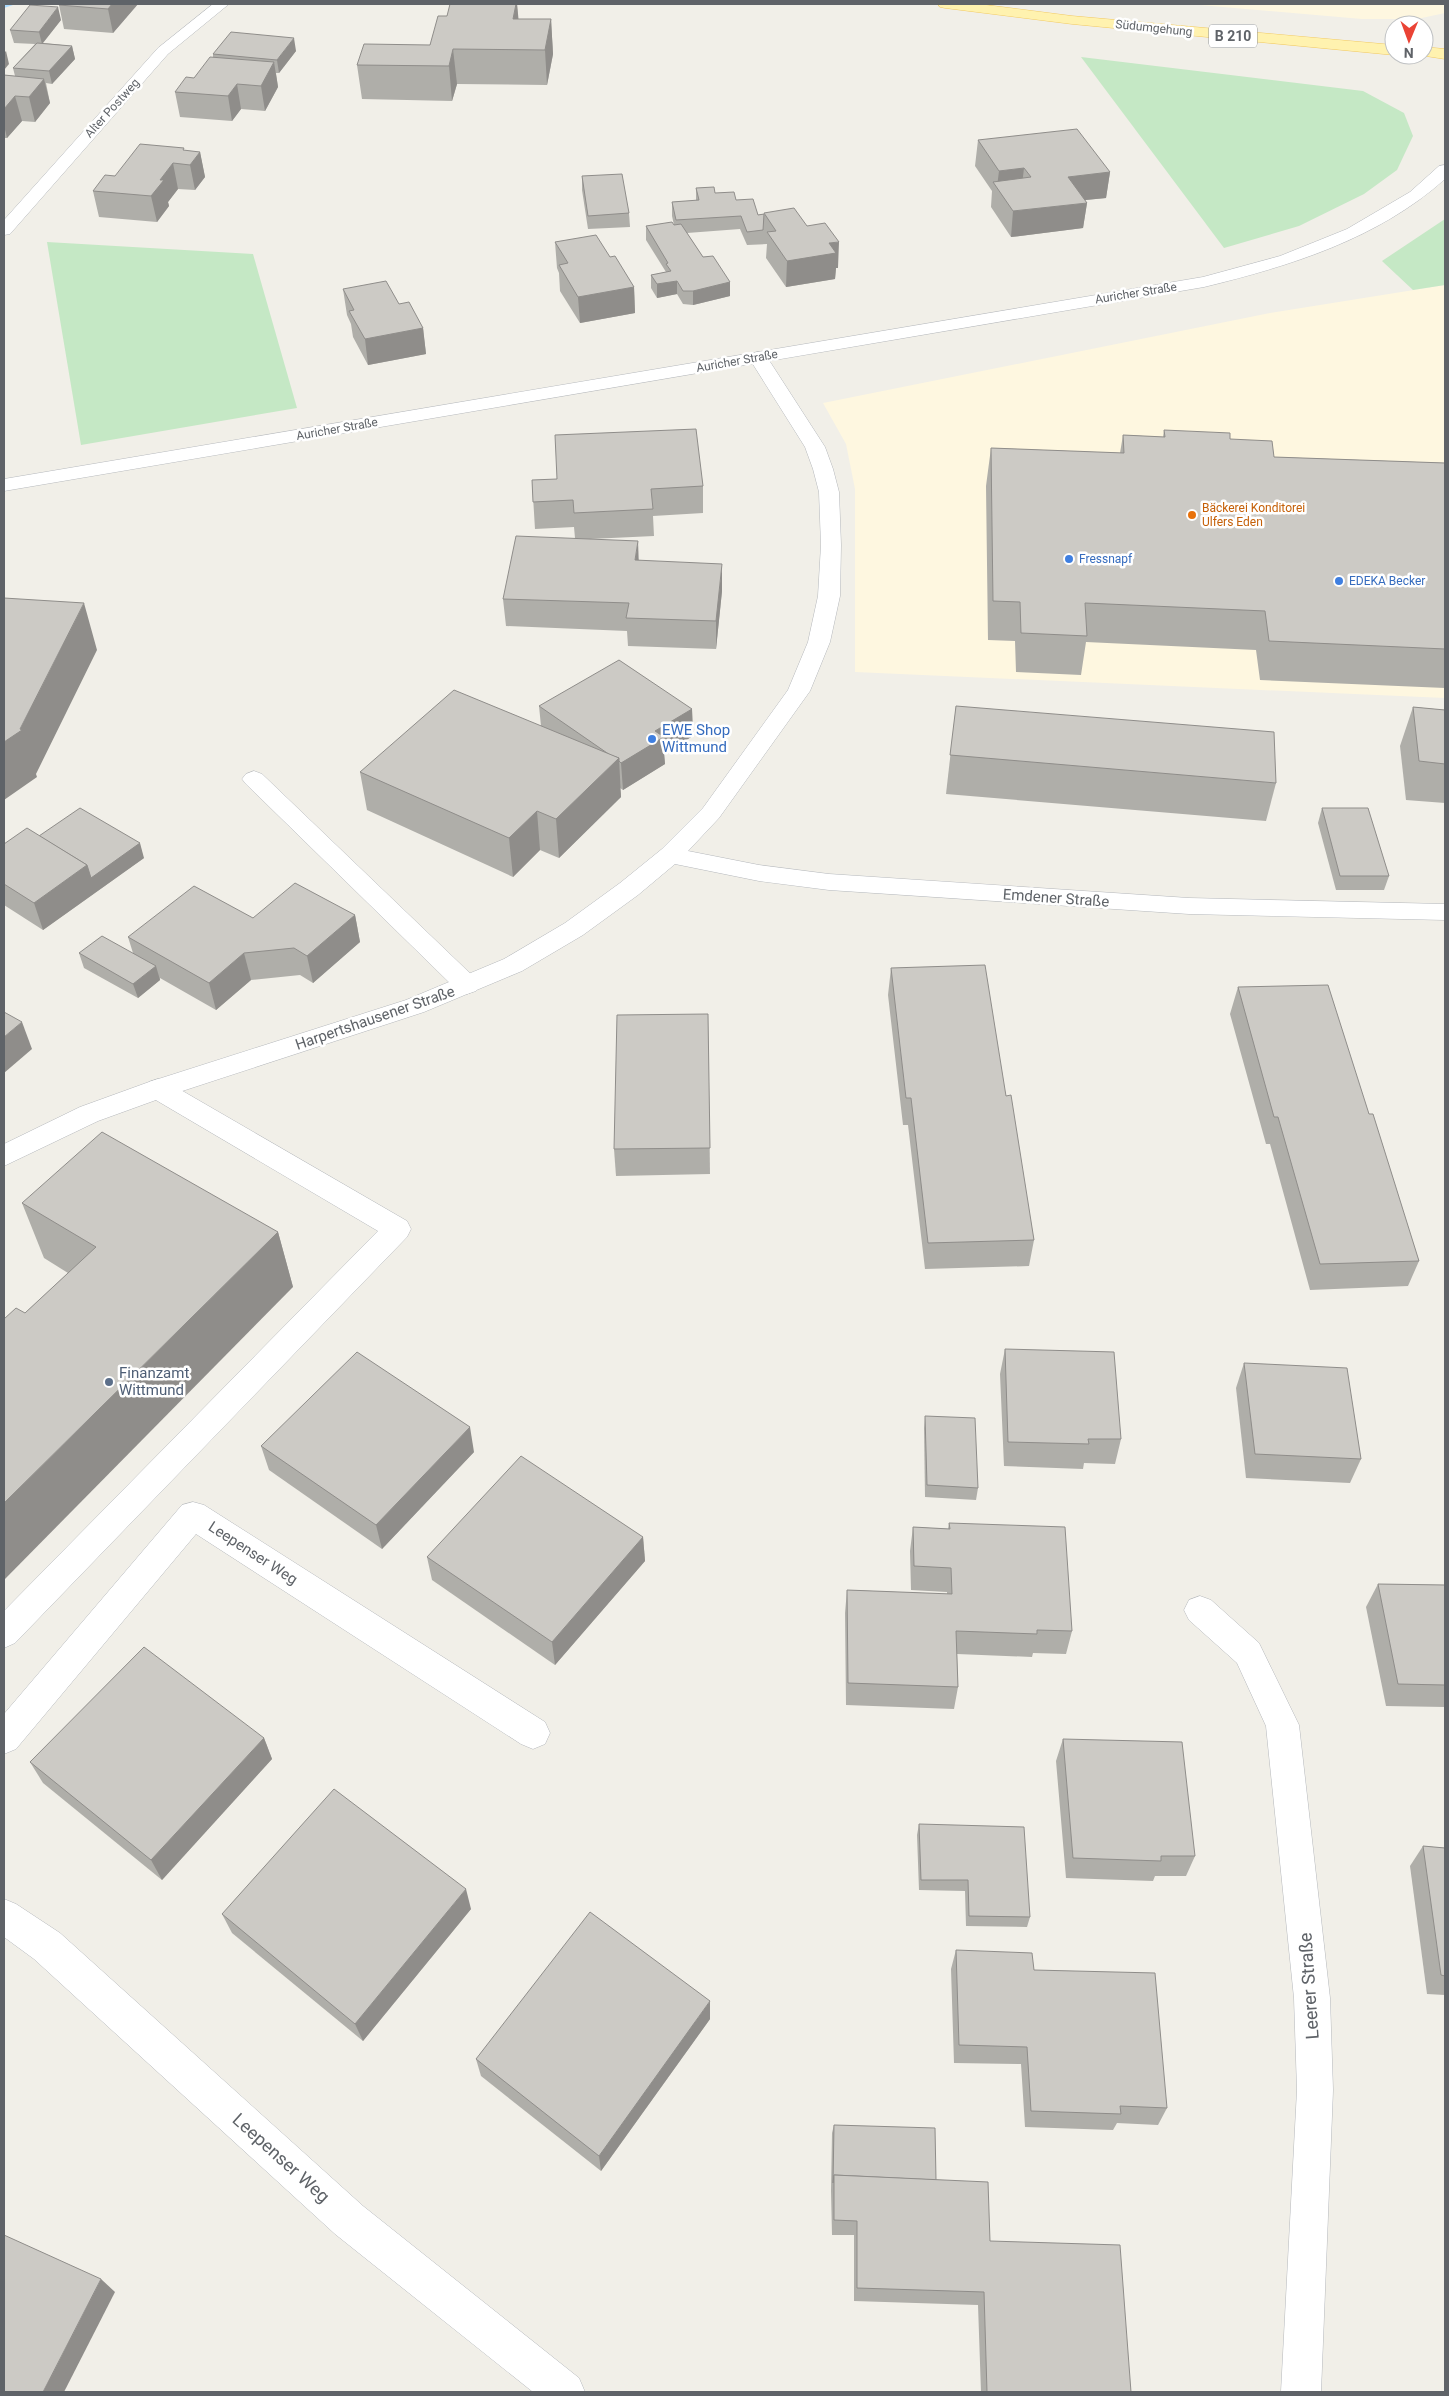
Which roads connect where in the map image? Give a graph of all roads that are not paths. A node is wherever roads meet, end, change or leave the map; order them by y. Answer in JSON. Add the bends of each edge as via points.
{"nodes":[{"id":1,"x":222,"y":4,"type":"edge"},
{"id":2,"x":945,"y":4,"type":"edge"},
{"id":3,"x":1384,"y":49,"type":"edge"},
{"id":4,"x":1445,"y":170,"type":"edge"},
{"id":5,"x":6,"y":224,"type":"edge"},
{"id":6,"x":758,"y":358,"type":"junction"},
{"id":7,"x":4,"y":485,"type":"edge"},
{"id":8,"x":254,"y":779,"type":"dead end"},
{"id":9,"x":670,"y":855,"type":"junction"},
{"id":10,"x":1445,"y":912,"type":"edge"},
{"id":11,"x":467,"y":985,"type":"junction"},
{"id":12,"x":158,"y":1089,"type":"junction"},
{"id":13,"x":4,"y":1156,"type":"edge"},
{"id":14,"x":1200,"y":1610,"type":"dead end"},
{"id":15,"x":4,"y":1633,"type":"edge"},
{"id":16,"x":533,"y":1733,"type":"dead end"},
{"id":17,"x":4,"y":1738,"type":"edge"},
{"id":18,"x":4,"y":1916,"type":"edge"},
{"id":19,"x":565,"y":2392,"type":"edge"},
{"id":20,"x":1301,"y":2392,"type":"edge"}],
"edges":[{"from":1,"to":5,"type":"street","name":"Alter Postweg","via":[[163,51]]},
{"from":2,"to":3,"type":"main road","name":"Südumgehung","number":"B 210","via":[[1072,20]]},
{"from":4,"to":6,"type":"street","name":"Auricher Straße","via":[[1416,196],[1353,233],[1286,260],[1204,282]]},
{"from":6,"to":7,"type":"street","name":"Auricher Straße"},
{"from":6,"to":9,"type":"street","name":"Harpertshausener Straße","via":[[815,446],[823,469],[829,492],[829,596],[819,642],[799,691],[712,812]]},
{"from":8,"to":11,"type":"street"},
{"from":9,"to":10,"type":"street","name":"Emdener Straße","via":[[759,873],[950,891],[1189,906]]},
{"from":9,"to":11,"type":"street","name":"Harpertshausener Straße","via":[[574,929],[513,965]]},
{"from":11,"to":12,"type":"street","name":"Harpertshausener Straße","via":[[415,1006]]},
{"from":12,"to":13,"type":"street","name":"Harpertshausener Straße","via":[[89,1114]]},
{"from":12,"to":15,"type":"street","via":[[397,1229]]},
{"from":14,"to":20,"type":"street","name":"Leerer Straße","via":[[1248,1653],[1282,1725],[1312,1998],[1314,2044],[1315,2090]]},
{"from":16,"to":17,"type":"street","name":"Leepenser Weg","via":[[194,1514]]},
{"from":18,"to":19,"type":"street","name":"Leepenser Weg","via":[[47,1946],[349,2220]]}]}
